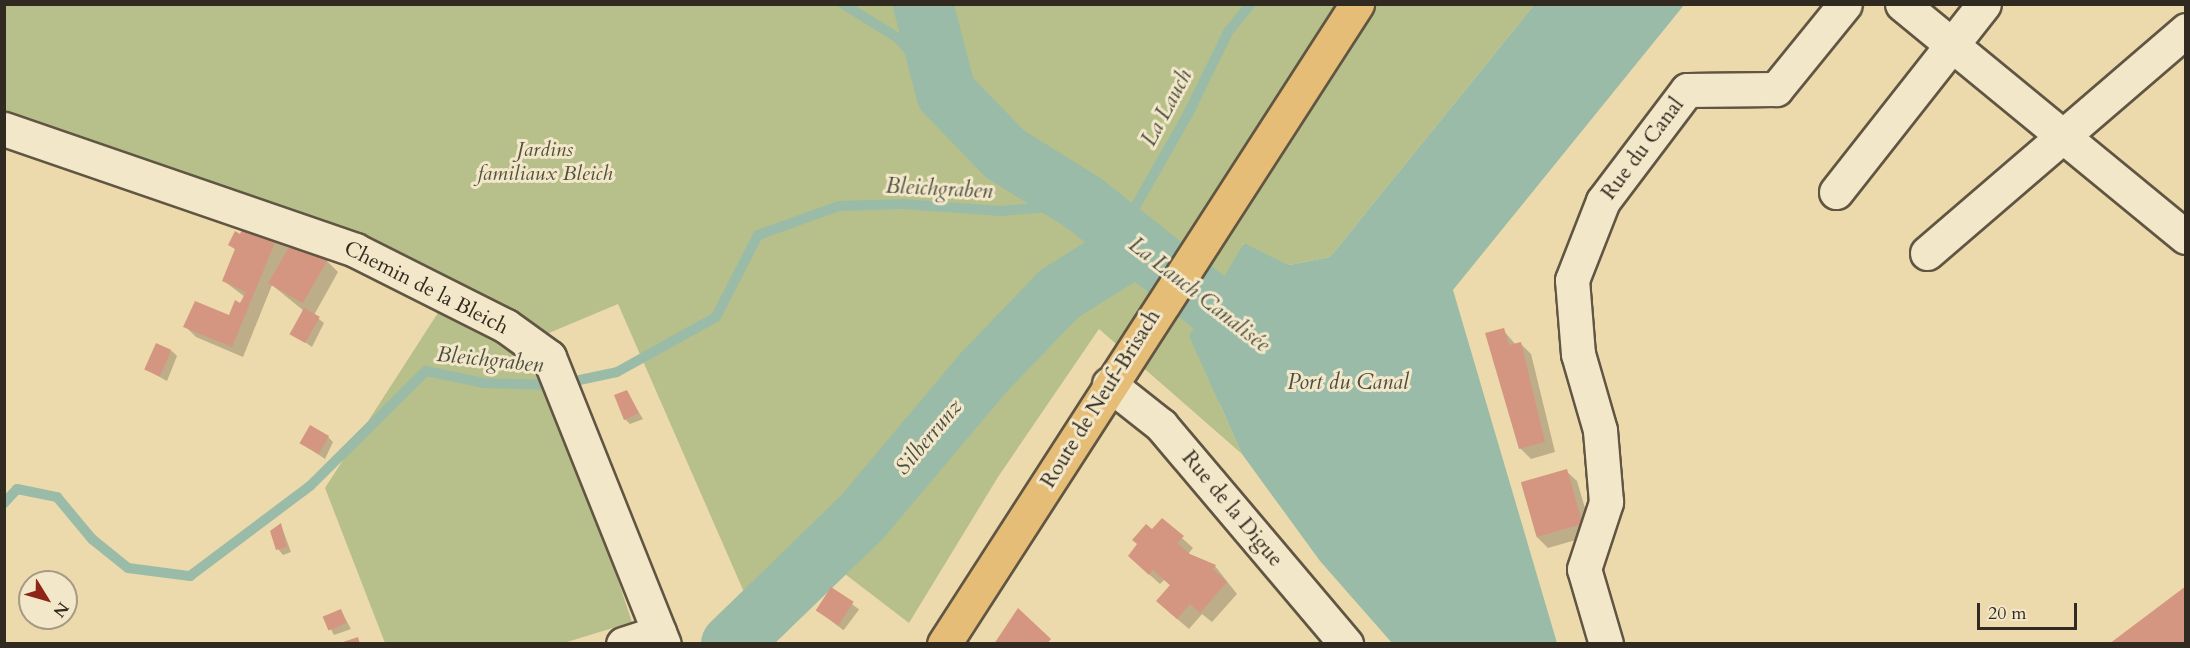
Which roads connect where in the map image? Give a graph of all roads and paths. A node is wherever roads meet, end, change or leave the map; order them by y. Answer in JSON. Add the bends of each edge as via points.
{"nodes":[{"id":1,"x":1357,"y":4,"type":"edge"},
{"id":2,"x":1845,"y":4,"type":"edge"},
{"id":3,"x":1902,"y":4,"type":"edge"},
{"id":4,"x":1984,"y":4,"type":"edge"},
{"id":5,"x":2186,"y":30,"type":"edge"},
{"id":6,"x":1951,"y":45,"type":"junction"},
{"id":7,"x":4,"y":129,"type":"edge"},
{"id":8,"x":2063,"y":138,"type":"junction"},
{"id":9,"x":1836,"y":192,"type":"dead end"},
{"id":10,"x":2186,"y":237,"type":"edge"},
{"id":11,"x":1927,"y":253,"type":"dead end"},
{"id":12,"x":1109,"y":384,"type":"junction"},
{"id":13,"x":662,"y":638,"type":"edge"},
{"id":14,"x":623,"y":644,"type":"edge"},
{"id":15,"x":944,"y":644,"type":"edge"},
{"id":16,"x":1346,"y":644,"type":"edge"},
{"id":17,"x":1606,"y":644,"type":"edge"}],
"edges":[{"from":1,"to":12,"type":"main road","name":"Route de Neuf-Brisach"},
{"from":2,"to":17,"type":"street","name":"Rue du Canal","via":[[1776,89],[1687,90],[1603,201],[1572,280],[1578,354],[1600,430],[1606,502],[1584,568]]},
{"from":3,"to":6,"type":"street"},
{"from":4,"to":6,"type":"street"},
{"from":5,"to":8,"type":"street"},
{"from":6,"to":8,"type":"street"},
{"from":6,"to":9,"type":"street"},
{"from":7,"to":13,"type":"street","name":"Chemin de la Bleich","via":[[355,250],[506,326],[549,357]]},
{"from":8,"to":10,"type":"street"},
{"from":8,"to":11,"type":"street"},
{"from":12,"to":15,"type":"main road","name":"Route de Neuf-Brisach"},
{"from":12,"to":16,"type":"street","name":"Rue de la Digue","via":[[1161,425]]},
{"from":13,"to":14,"type":"street"}]}
